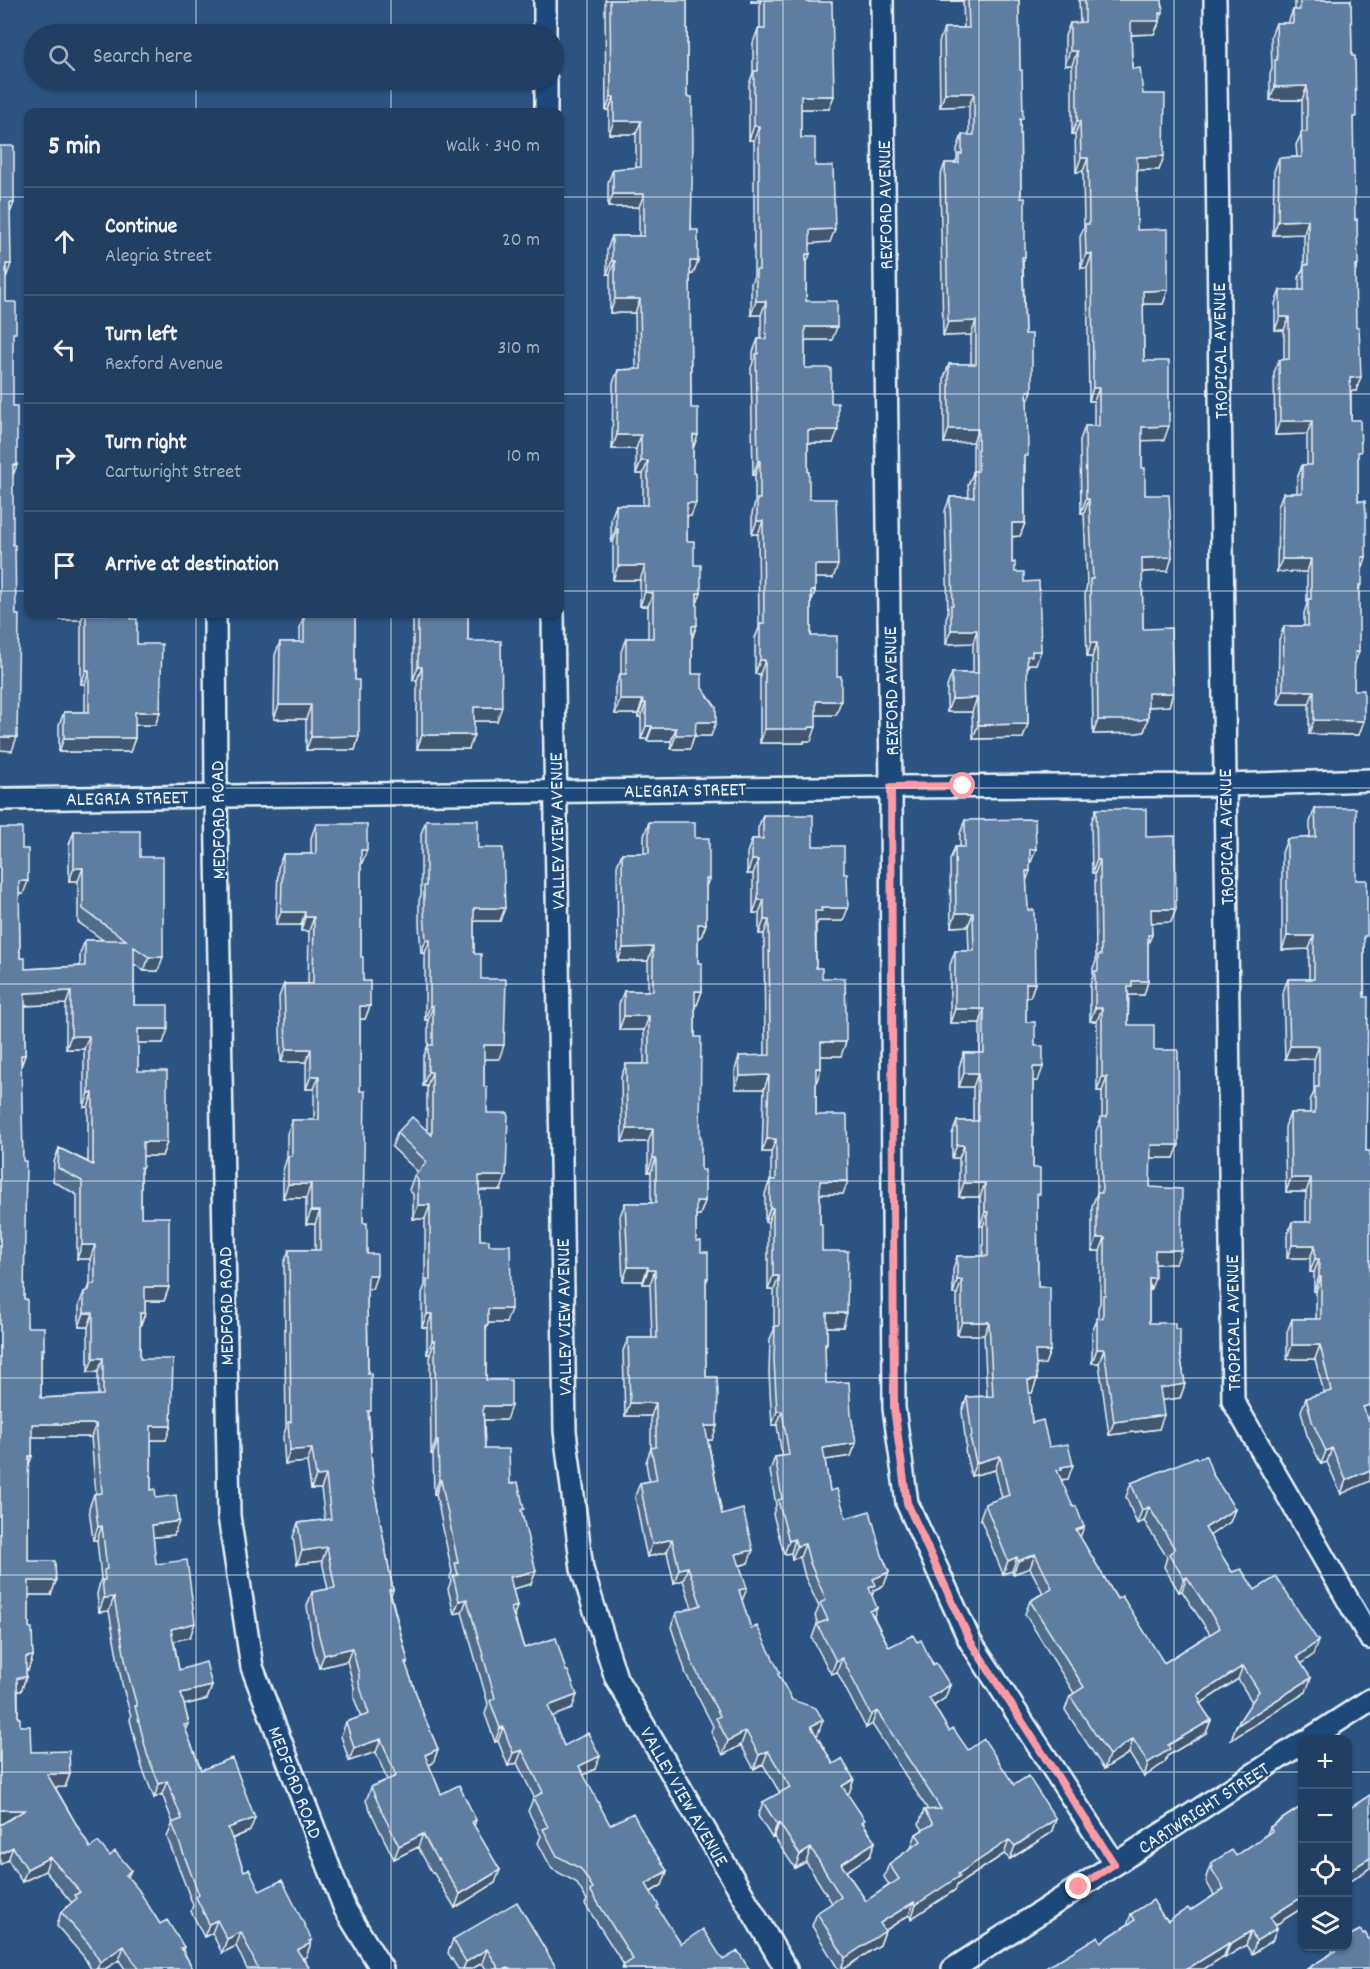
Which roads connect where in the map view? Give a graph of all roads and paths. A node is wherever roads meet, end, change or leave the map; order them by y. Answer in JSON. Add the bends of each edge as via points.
{"nodes":[{"id":1,"x":545,"y":0,"type":"edge"},
{"id":2,"x":882,"y":0,"type":"edge"},
{"id":3,"x":1215,"y":0,"type":"edge"},
{"id":4,"x":545,"y":24,"type":"edge"},
{"id":5,"x":546,"y":90,"type":"edge"},
{"id":6,"x":546,"y":108,"type":"edge"},
{"id":7,"x":215,"y":618,"type":"edge"},
{"id":8,"x":553,"y":618,"type":"edge"},
{"id":9,"x":1370,"y":780,"type":"edge"},
{"id":10,"x":1225,"y":785,"type":"junction"},
{"id":11,"x":891,"y":787,"type":"junction"},
{"id":12,"x":555,"y":791,"type":"junction"},
{"id":13,"x":216,"y":795,"type":"junction"},
{"id":14,"x":0,"y":799,"type":"edge"},
{"id":15,"x":1370,"y":1638,"type":"edge"},
{"id":16,"x":1370,"y":1700,"type":"edge"},
{"id":17,"x":1316,"y":1735,"type":"edge"},
{"id":18,"x":1298,"y":1746,"type":"edge"},
{"id":19,"x":1114,"y":1864,"type":"junction"},
{"id":20,"x":382,"y":1969,"type":"edge"},
{"id":21,"x":786,"y":1969,"type":"edge"},
{"id":22,"x":953,"y":1969,"type":"edge"}],
"edges":[{"from":1,"to":4,"type":"street"},
{"from":2,"to":11,"type":"street","name":"REXFORD AVENUE"},
{"from":3,"to":10,"type":"street","name":"TROPICAL AVENUE"},
{"from":5,"to":6,"type":"street"},
{"from":7,"to":13,"type":"street","name":"MEDFORD ROAD"},
{"from":8,"to":12,"type":"street","name":"VALLEY VIEW AVENUE"},
{"from":9,"to":10,"type":"street","name":"ALEGRIA STREET"},
{"from":10,"to":11,"type":"street","name":"ALEGRIA STREET"},
{"from":10,"to":15,"type":"street","name":"TROPICAL AVENUE","via":[[1233,1401]]},
{"from":11,"to":12,"type":"street","name":"ALEGRIA STREET"},
{"from":11,"to":19,"type":"street","name":"REXFORD AVENUE","via":[[894,1408],[907,1503],[970,1641]]},
{"from":12,"to":13,"type":"street","name":"ALEGRIA STREET"},
{"from":12,"to":21,"type":"street","name":"VALLEY VIEW AVENUE","via":[[565,1431],[582,1569],[616,1678]]},
{"from":13,"to":14,"type":"street","name":"ALEGRIA STREET"},
{"from":13,"to":20,"type":"street","name":"MEDFORD ROAD","via":[[229,1516],[252,1667],[345,1909]]},
{"from":16,"to":17,"type":"street"},
{"from":18,"to":19,"type":"street","name":"CARTWRIGHT STREET"},
{"from":19,"to":22,"type":"street","name":"CARTWRIGHT STREET"}]}
